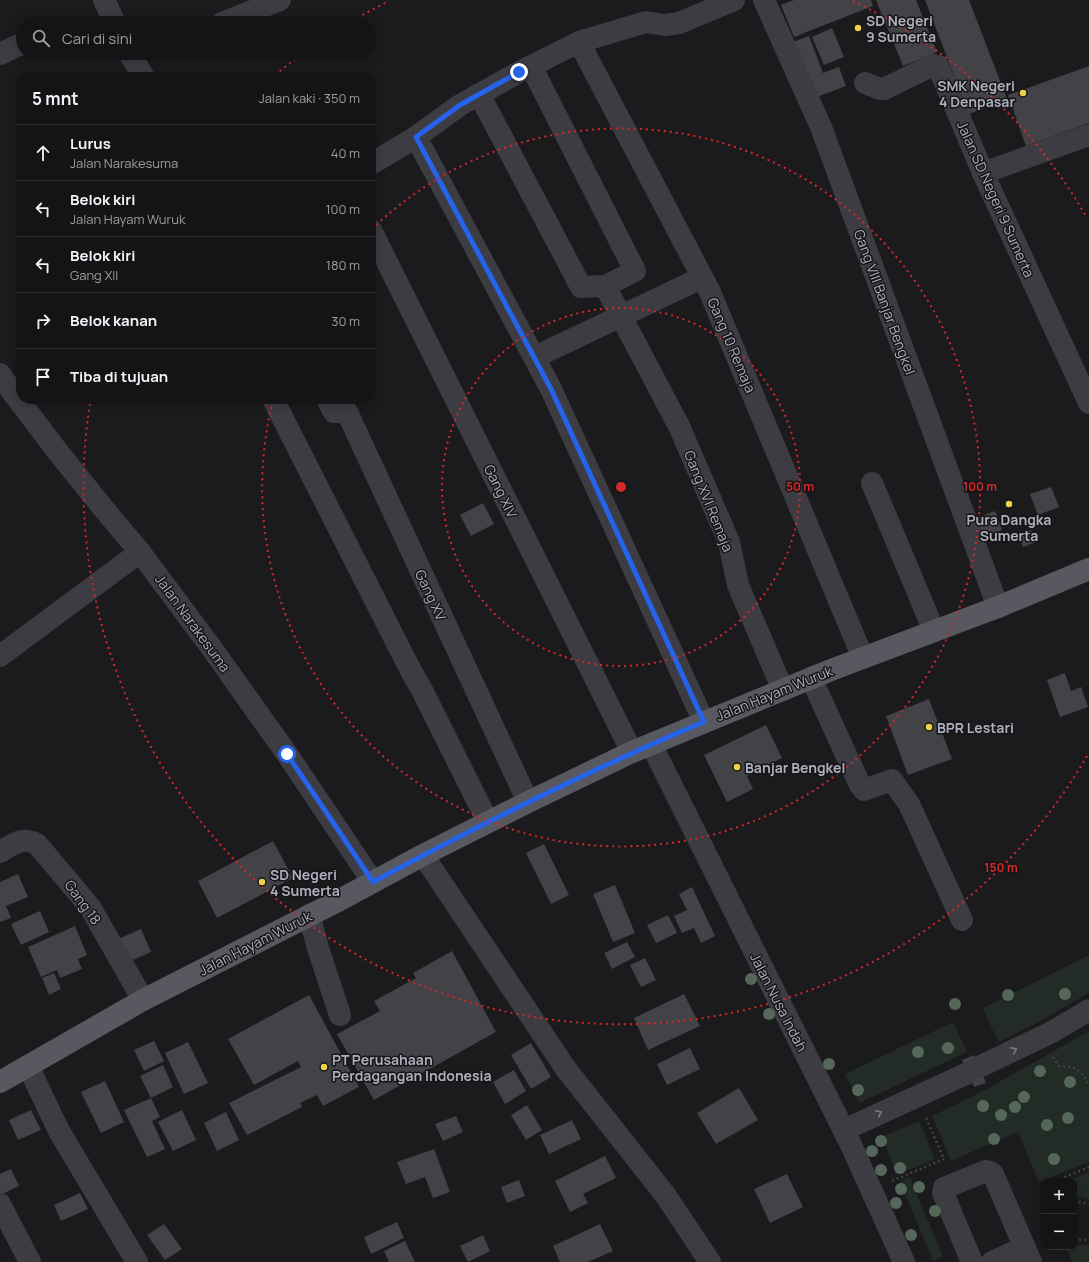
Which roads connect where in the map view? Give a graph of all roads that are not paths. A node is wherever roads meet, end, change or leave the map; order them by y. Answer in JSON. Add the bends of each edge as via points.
{"nodes":[{"id":1,"x":104,"y":0,"type":"edge"},
{"id":2,"x":280,"y":0,"type":"edge"},
{"id":3,"x":734,"y":0,"type":"edge"},
{"id":4,"x":764,"y":0,"type":"edge"},
{"id":5,"x":112,"y":16,"type":"edge"},
{"id":6,"x":240,"y":16,"type":"edge"},
{"id":7,"x":579,"y":42,"type":"junction"},
{"id":8,"x":16,"y":46,"type":"edge"},
{"id":9,"x":0,"y":54,"type":"edge"},
{"id":10,"x":138,"y":60,"type":"edge"},
{"id":11,"x":531,"y":66,"type":"junction"},
{"id":12,"x":142,"y":72,"type":"edge"},
{"id":13,"x":865,"y":83,"type":"dead end"},
{"id":14,"x":479,"y":94,"type":"junction"},
{"id":15,"x":1089,"y":135,"type":"edge"},
{"id":16,"x":416,"y":137,"type":"junction"},
{"id":17,"x":376,"y":161,"type":"edge"},
{"id":18,"x":983,"y":173,"type":"junction"},
{"id":19,"x":376,"y":240,"type":"edge"},
{"id":20,"x":695,"y":282,"type":"dead end"},
{"id":21,"x":604,"y":286,"type":"junction"},
{"id":22,"x":621,"y":317,"type":"junction"},
{"id":23,"x":535,"y":357,"type":"junction"},
{"id":24,"x":8,"y":385,"type":"edge"},
{"id":25,"x":16,"y":395,"type":"edge"},
{"id":26,"x":1089,"y":403,"type":"edge"},
{"id":27,"x":23,"y":404,"type":"edge"},
{"id":28,"x":276,"y":404,"type":"edge"},
{"id":29,"x":330,"y":404,"type":"edge"},
{"id":30,"x":872,"y":483,"type":"dead end"},
{"id":31,"x":140,"y":552,"type":"junction"},
{"id":32,"x":1089,"y":568,"type":"edge"},
{"id":33,"x":998,"y":607,"type":"junction"},
{"id":34,"x":934,"y":631,"type":"junction"},
{"id":35,"x":0,"y":656,"type":"edge"},
{"id":36,"x":863,"y":658,"type":"junction"},
{"id":37,"x":811,"y":678,"type":"junction"},
{"id":38,"x":783,"y":690,"type":"junction"},
{"id":39,"x":704,"y":722,"type":"junction"},
{"id":40,"x":641,"y":748,"type":"junction"},
{"id":41,"x":528,"y":802,"type":"junction"},
{"id":42,"x":488,"y":822,"type":"junction"},
{"id":43,"x":0,"y":852,"type":"edge"},
{"id":44,"x":423,"y":854,"type":"junction"},
{"id":45,"x":373,"y":882,"type":"junction"},
{"id":46,"x":309,"y":915,"type":"junction"},
{"id":47,"x":962,"y":920,"type":"dead end"},
{"id":48,"x":144,"y":1000,"type":"junction"},
{"id":49,"x":1089,"y":1010,"type":"edge"},
{"id":50,"x":340,"y":1015,"type":"dead end"},
{"id":51,"x":28,"y":1066,"type":"junction"},
{"id":52,"x":0,"y":1082,"type":"edge"},
{"id":53,"x":844,"y":1130,"type":"junction"},
{"id":54,"x":0,"y":1204,"type":"edge"},
{"id":55,"x":1028,"y":1255,"type":"edge"},
{"id":56,"x":30,"y":1262,"type":"edge"},
{"id":57,"x":137,"y":1262,"type":"edge"},
{"id":58,"x":710,"y":1262,"type":"edge"},
{"id":59,"x":904,"y":1262,"type":"edge"},
{"id":60,"x":972,"y":1262,"type":"edge"},
{"id":61,"x":992,"y":1262,"type":"edge"}],
"edges":[{"from":1,"to":5,"type":"street"},
{"from":2,"to":6,"type":"street"},
{"from":3,"to":7,"type":"street","via":[[678,23],[665,25],[646,22]]},
{"from":4,"to":33,"type":"street","name":"Gang VIII Banjar Bengkel","via":[[821,127]]},
{"from":7,"to":11,"type":"street"},
{"from":7,"to":36,"type":"street","name":"Gang 10 Remaja","via":[[709,290]]},
{"from":8,"to":9,"type":"street"},
{"from":10,"to":12,"type":"street"},
{"from":11,"to":14,"type":"street"},
{"from":11,"to":21,"type":"street","via":[[635,271]]},
{"from":13,"to":18,"type":"street","name":"Jalan SD Negeri 9 Sumerta","via":[[884,89],[933,65],[938,66]]},
{"from":14,"to":16,"type":"street"},
{"from":14,"to":21,"type":"street","via":[[581,287]]},
{"from":15,"to":18,"type":"street"},
{"from":16,"to":17,"type":"street"},
{"from":16,"to":23,"type":"street"},
{"from":18,"to":26,"type":"street","name":"Jalan SD Negeri 9 Sumerta"},
{"from":19,"to":40,"type":"street","name":"Gang XIV"},
{"from":20,"to":22,"type":"street"},
{"from":21,"to":22,"type":"street","name":"Gang XVI Remaja"},
{"from":22,"to":23,"type":"street"},
{"from":22,"to":38,"type":"street","name":"Gang XVI Remaja","via":[[679,426],[728,542],[738,585]]},
{"from":23,"to":39,"type":"street"},
{"from":24,"to":25,"type":"street","name":"Jalan Narakesuma"},
{"from":27,"to":31,"type":"street","name":"Jalan Narakesuma"},
{"from":28,"to":42,"type":"street"},
{"from":29,"to":41,"type":"street","name":"Gang XV","via":[[334,412],[347,412]]},
{"from":30,"to":34,"type":"street"},
{"from":31,"to":35,"type":"street"},
{"from":31,"to":45,"type":"street","name":"Jalan Narakesuma","via":[[261,717]]},
{"from":32,"to":33,"type":"main road","name":"Jalan Hayam Wuruk"},
{"from":33,"to":34,"type":"main road","name":"Jalan Hayam Wuruk"},
{"from":34,"to":36,"type":"main road","name":"Jalan Hayam Wuruk"},
{"from":36,"to":37,"type":"main road","name":"Jalan Hayam Wuruk"},
{"from":37,"to":38,"type":"main road","name":"Jalan Hayam Wuruk"},
{"from":37,"to":47,"type":"street","via":[[860,785],[864,790],[892,780],[908,804]]},
{"from":38,"to":39,"type":"main road","name":"Jalan Hayam Wuruk"},
{"from":39,"to":40,"type":"main road","name":"Jalan Hayam Wuruk"},
{"from":40,"to":41,"type":"main road","name":"Jalan Hayam Wuruk"},
{"from":40,"to":53,"type":"street","name":"Jalan Nusa Indah"},
{"from":41,"to":42,"type":"main road","name":"Jalan Hayam Wuruk"},
{"from":42,"to":44,"type":"main road","name":"Jalan Hayam Wuruk"},
{"from":43,"to":48,"type":"street","name":"Gang 18","via":[[20,841],[29,840],[37,844],[90,907]]},
{"from":44,"to":45,"type":"main road","name":"Jalan Hayam Wuruk"},
{"from":44,"to":58,"type":"street","via":[[566,1069],[666,1196]]},
{"from":45,"to":46,"type":"main road","name":"Jalan Hayam Wuruk"},
{"from":46,"to":48,"type":"main road","name":"Jalan Hayam Wuruk"},
{"from":46,"to":50,"type":"street"},
{"from":48,"to":51,"type":"main road","name":"Jalan Hayam Wuruk"},
{"from":53,"to":49,"type":"street","one_way":true,"via":[[1052,1032]]},
{"from":51,"to":52,"type":"main road","name":"Jalan Hayam Wuruk"},
{"from":51,"to":57,"type":"street","via":[[59,1131]]},
{"from":53,"to":59,"type":"street","name":"Jalan Nusa Indah"},
{"from":54,"to":56,"type":"street"},
{"from":55,"to":60,"type":"street","via":[[993,1174],[986,1171],[942,1190]]},
{"from":55,"to":61,"type":"street"}]}
